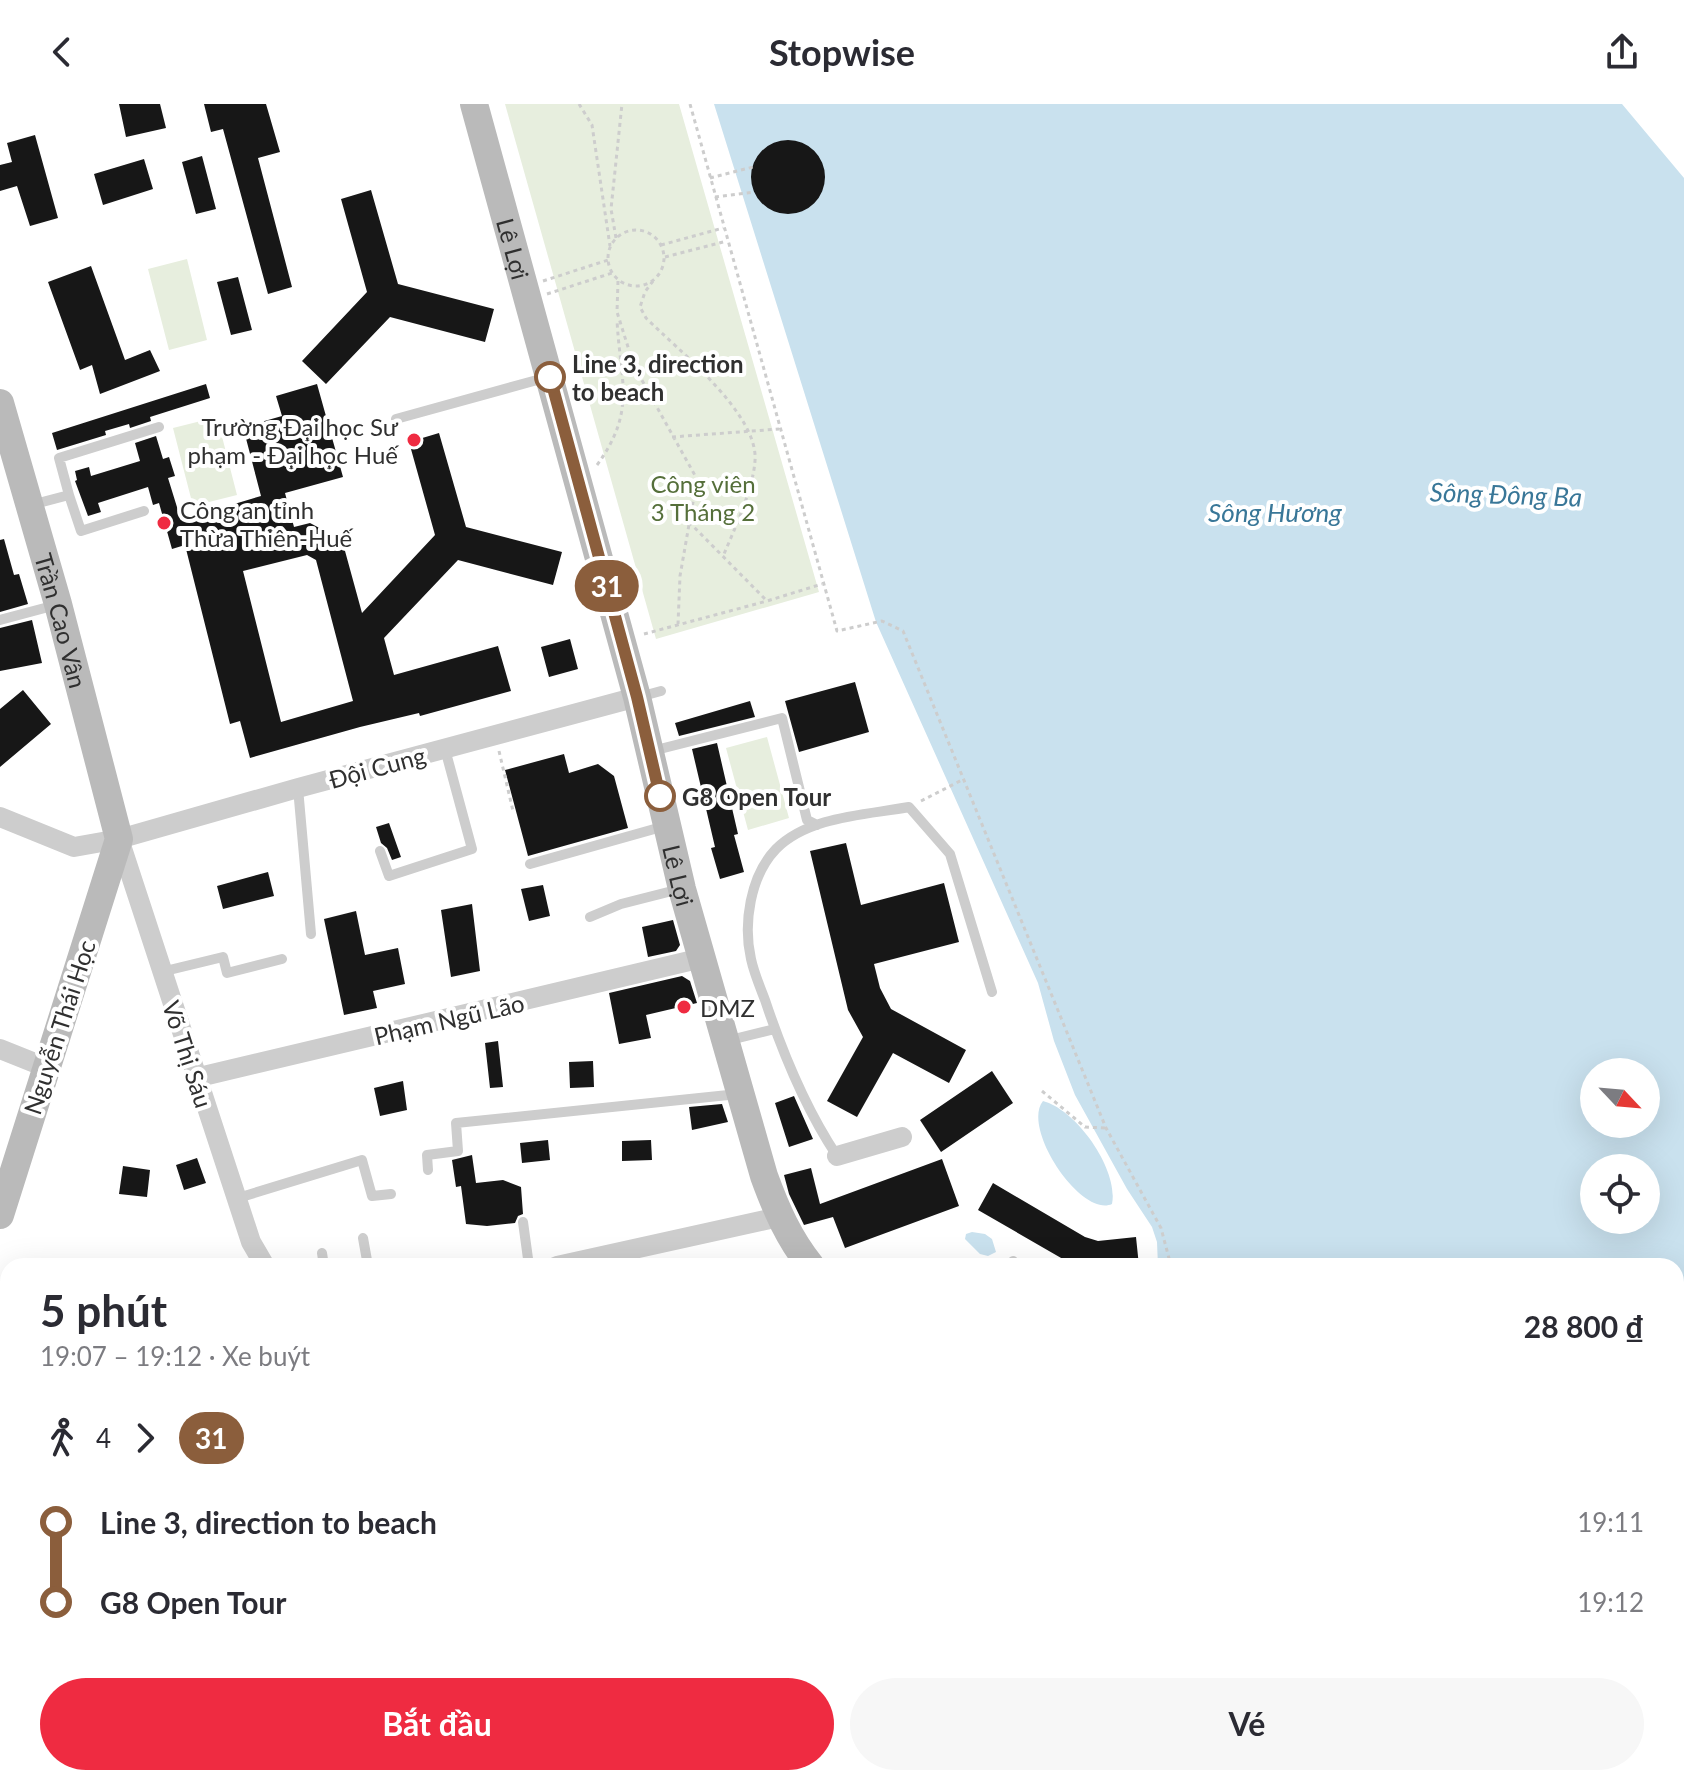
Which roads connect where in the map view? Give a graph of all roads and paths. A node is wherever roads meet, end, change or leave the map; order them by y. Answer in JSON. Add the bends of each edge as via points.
{"nodes":[{"id":1,"x":474,"y":104,"type":"edge"},
{"id":2,"x":579,"y":104,"type":"edge"},
{"id":3,"x":622,"y":104,"type":"edge"},
{"id":4,"x":690,"y":104,"type":"edge"},
{"id":5,"x":753,"y":167,"type":"dead end"},
{"id":6,"x":710,"y":178,"type":"junction"},
{"id":7,"x":754,"y":192,"type":"dead end"},
{"id":8,"x":715,"y":197,"type":"junction"},
{"id":9,"x":724,"y":228,"type":"junction"},
{"id":10,"x":616,"y":238,"type":"junction"},
{"id":11,"x":728,"y":241,"type":"junction"},
{"id":12,"x":661,"y":245,"type":"junction"},
{"id":13,"x":610,"y":246,"type":"junction"},
{"id":14,"x":665,"y":257,"type":"junction"},
{"id":15,"x":608,"y":260,"type":"junction"},
{"id":16,"x":612,"y":273,"type":"junction"},
{"id":17,"x":543,"y":281,"type":"dead end"},
{"id":18,"x":618,"y":281,"type":"junction"},
{"id":19,"x":653,"y":281,"type":"junction"},
{"id":20,"x":547,"y":294,"type":"dead end"},
{"id":21,"x":617,"y":312,"type":"junction"},
{"id":22,"x":550,"y":377,"type":"junction"},
{"id":23,"x":0,"y":403,"type":"edge"},
{"id":24,"x":396,"y":419,"type":"dead end"},
{"id":25,"x":159,"y":427,"type":"dead end"},
{"id":26,"x":779,"y":429,"type":"junction"},
{"id":27,"x":751,"y":433,"type":"junction"},
{"id":28,"x":672,"y":437,"type":"junction"},
{"id":29,"x":596,"y":466,"type":"dead end"},
{"id":30,"x":69,"y":495,"type":"junction"},
{"id":31,"x":30,"y":506,"type":"junction"},
{"id":32,"x":144,"y":511,"type":"dead end"},
{"id":33,"x":688,"y":520,"type":"junction"},
{"id":34,"x":724,"y":554,"type":"junction"},
{"id":35,"x":822,"y":584,"type":"junction"},
{"id":36,"x":767,"y":601,"type":"junction"},
{"id":37,"x":58,"y":604,"type":"junction"},
{"id":38,"x":0,"y":620,"type":"edge"},
{"id":39,"x":678,"y":624,"type":"junction"},
{"id":40,"x":644,"y":634,"type":"dead end"},
{"id":41,"x":649,"y":694,"type":"junction"},
{"id":42,"x":495,"y":736,"type":"junction"},
{"id":43,"x":445,"y":749,"type":"junction"},
{"id":44,"x":650,"y":752,"type":"junction"},
{"id":45,"x":964,"y":779,"type":"junction"},
{"id":46,"x":298,"y":788,"type":"junction"},
{"id":47,"x":909,"y":807,"type":"junction"},
{"id":48,"x":513,"y":811,"type":"dead end"},
{"id":49,"x":0,"y":817,"type":"edge"},
{"id":50,"x":667,"y":825,"type":"junction"},
{"id":51,"x":817,"y":825,"type":"junction"},
{"id":52,"x":119,"y":839,"type":"junction"},
{"id":53,"x":380,"y":851,"type":"dead end"},
{"id":54,"x":530,"y":864,"type":"dead end"},
{"id":55,"x":682,"y":889,"type":"junction"},
{"id":56,"x":590,"y":917,"type":"dead end"},
{"id":57,"x":311,"y":934,"type":"dead end"},
{"id":58,"x":702,"y":958,"type":"junction"},
{"id":59,"x":282,"y":959,"type":"dead end"},
{"id":60,"x":161,"y":972,"type":"junction"},
{"id":61,"x":992,"y":992,"type":"dead end"},
{"id":62,"x":775,"y":1029,"type":"junction"},
{"id":63,"x":726,"y":1041,"type":"junction"},
{"id":64,"x":0,"y":1049,"type":"edge"},
{"id":65,"x":45,"y":1067,"type":"junction"},
{"id":66,"x":195,"y":1078,"type":"junction"},
{"id":67,"x":1042,"y":1091,"type":"dead end"},
{"id":68,"x":740,"y":1094,"type":"junction"},
{"id":69,"x":1106,"y":1128,"type":"junction"},
{"id":70,"x":902,"y":1137,"type":"dead end"},
{"id":71,"x":837,"y":1156,"type":"joint"},
{"id":72,"x":428,"y":1170,"type":"dead end"},
{"id":73,"x":391,"y":1194,"type":"dead end"},
{"id":74,"x":238,"y":1198,"type":"junction"},
{"id":75,"x":0,"y":1215,"type":"edge"},
{"id":76,"x":779,"y":1217,"type":"junction"},
{"id":77,"x":523,"y":1222,"type":"dead end"},
{"id":78,"x":363,"y":1238,"type":"dead end"},
{"id":79,"x":322,"y":1253,"type":"dead end"},
{"id":80,"x":260,"y":1258,"type":"edge"},
{"id":81,"x":323,"y":1258,"type":"edge"},
{"id":82,"x":367,"y":1258,"type":"edge"},
{"id":83,"x":528,"y":1258,"type":"edge"},
{"id":84,"x":622,"y":1258,"type":"edge"},
{"id":85,"x":804,"y":1258,"type":"edge"},
{"id":86,"x":1169,"y":1258,"type":"edge"}],
"edges":[{"from":1,"to":22,"type":"main road","name":"Lê Lợi"},
{"from":2,"to":13,"type":"path","via":[[592,125]]},
{"from":3,"to":10,"type":"path","via":[[611,209]]},
{"from":4,"to":6,"type":"path"},
{"from":5,"to":6,"type":"path"},
{"from":6,"to":8,"type":"path"},
{"from":7,"to":8,"type":"path"},
{"from":8,"to":9,"type":"path"},
{"from":9,"to":11,"type":"path"},
{"from":9,"to":12,"type":"path"},
{"from":10,"to":12,"type":"path","via":[[643,230]]},
{"from":10,"to":13,"type":"path"},
{"from":11,"to":14,"type":"path"},
{"from":11,"to":26,"type":"path"},
{"from":12,"to":14,"type":"path"},
{"from":13,"to":15,"type":"path"},
{"from":14,"to":19,"type":"path"},
{"from":15,"to":16,"type":"path"},
{"from":15,"to":17,"type":"path"},
{"from":16,"to":18,"type":"path"},
{"from":16,"to":20,"type":"path"},
{"from":18,"to":19,"type":"path","via":[[635,287]]},
{"from":18,"to":21,"type":"path"},
{"from":19,"to":27,"type":"path","via":[[640,307],[646,318],[737,409]]},
{"from":21,"to":28,"type":"path","via":[[634,366]]},
{"from":21,"to":29,"type":"path","via":[[625,389],[622,416],[613,443]]},
{"from":22,"to":24,"type":"lane"},
{"from":22,"to":41,"type":"main road","name":"Lê Lợi"},
{"from":23,"to":31,"type":"main road","name":"Trần Cao Vân"},
{"from":25,"to":30,"type":"lane","via":[[59,458]]},
{"from":26,"to":27,"type":"path"},
{"from":26,"to":35,"type":"path"},
{"from":27,"to":28,"type":"path"},
{"from":27,"to":34,"type":"path","via":[[755,460]]},
{"from":28,"to":33,"type":"path","via":[[697,479]]},
{"from":30,"to":31,"type":"lane"},
{"from":30,"to":32,"type":"lane","via":[[81,531]]},
{"from":31,"to":37,"type":"main road","name":"Trần Cao Vân"},
{"from":33,"to":34,"type":"path"},
{"from":33,"to":39,"type":"path"},
{"from":34,"to":36,"type":"path"},
{"from":35,"to":36,"type":"path"},
{"from":35,"to":45,"type":"path","via":[[837,631],[882,621],[903,631]]},
{"from":36,"to":39,"type":"path"},
{"from":37,"to":38,"type":"lane"},
{"from":37,"to":52,"type":"main road","name":"Trần Cao Vân"},
{"from":39,"to":40,"type":"path"},
{"from":41,"to":42,"type":"street","name":"Đội Cung"},
{"from":41,"to":44,"type":"main road","name":"Lê Lợi"},
{"from":42,"to":43,"type":"street","name":"Đội Cung"},
{"from":42,"to":48,"type":"path"},
{"from":43,"to":46,"type":"street","name":"Đội Cung"},
{"from":43,"to":53,"type":"lane","via":[[472,849],[389,876]]},
{"from":44,"to":50,"type":"main road","name":"Lê Lợi"},
{"from":44,"to":51,"type":"lane","via":[[782,718],[807,820]]},
{"from":45,"to":47,"type":"path"},
{"from":45,"to":69,"type":"path"},
{"from":46,"to":52,"type":"street","name":"Đội Cung"},
{"from":46,"to":57,"type":"lane"},
{"from":47,"to":51,"type":"lane"},
{"from":47,"to":61,"type":"lane","via":[[950,854]]},
{"from":49,"to":52,"type":"street","name":"Đội Cung","via":[[74,847]]},
{"from":50,"to":54,"type":"lane"},
{"from":50,"to":55,"type":"main road","name":"Lê Lợi"},
{"from":51,"to":62,"type":"lane","via":[[776,849],[750,906],[751,958]]},
{"from":52,"to":60,"type":"street","name":"Võ Thị Sáu"},
{"from":52,"to":65,"type":"main road","name":"Nguyễn Thái Học"},
{"from":55,"to":56,"type":"lane"},
{"from":55,"to":58,"type":"main road","name":"Lê Lợi"},
{"from":58,"to":63,"type":"main road","name":"Lê Lợi"},
{"from":58,"to":66,"type":"street","name":"Phạm Ngũ Lão"},
{"from":59,"to":60,"type":"lane","via":[[227,973],[223,957]]},
{"from":60,"to":66,"type":"street","name":"Võ Thị Sáu"},
{"from":62,"to":63,"type":"lane"},
{"from":62,"to":71,"type":"lane","via":[[815,1123]]},
{"from":63,"to":68,"type":"main road","name":"Lê Lợi"},
{"from":64,"to":65,"type":"street"},
{"from":65,"to":75,"type":"main road","name":"Nguyễn Thái Học"},
{"from":66,"to":74,"type":"street","name":"Võ Thị Sáu"},
{"from":67,"to":69,"type":"path","via":[[1085,1127]]},
{"from":68,"to":72,"type":"lane","via":[[456,1123],[458,1151],[427,1155]]},
{"from":68,"to":76,"type":"main road","name":"Lê Lợi"},
{"from":69,"to":86,"type":"path","via":[[1161,1228]]},
{"from":70,"to":71,"type":"street"},
{"from":73,"to":74,"type":"lane","via":[[372,1196],[362,1160]]},
{"from":74,"to":80,"type":"street","name":"Võ Thị Sáu"},
{"from":76,"to":84,"type":"street"},
{"from":76,"to":85,"type":"main road","name":"Lê Lợi"},
{"from":77,"to":83,"type":"lane"},
{"from":78,"to":82,"type":"lane"},
{"from":79,"to":81,"type":"lane"}]}
